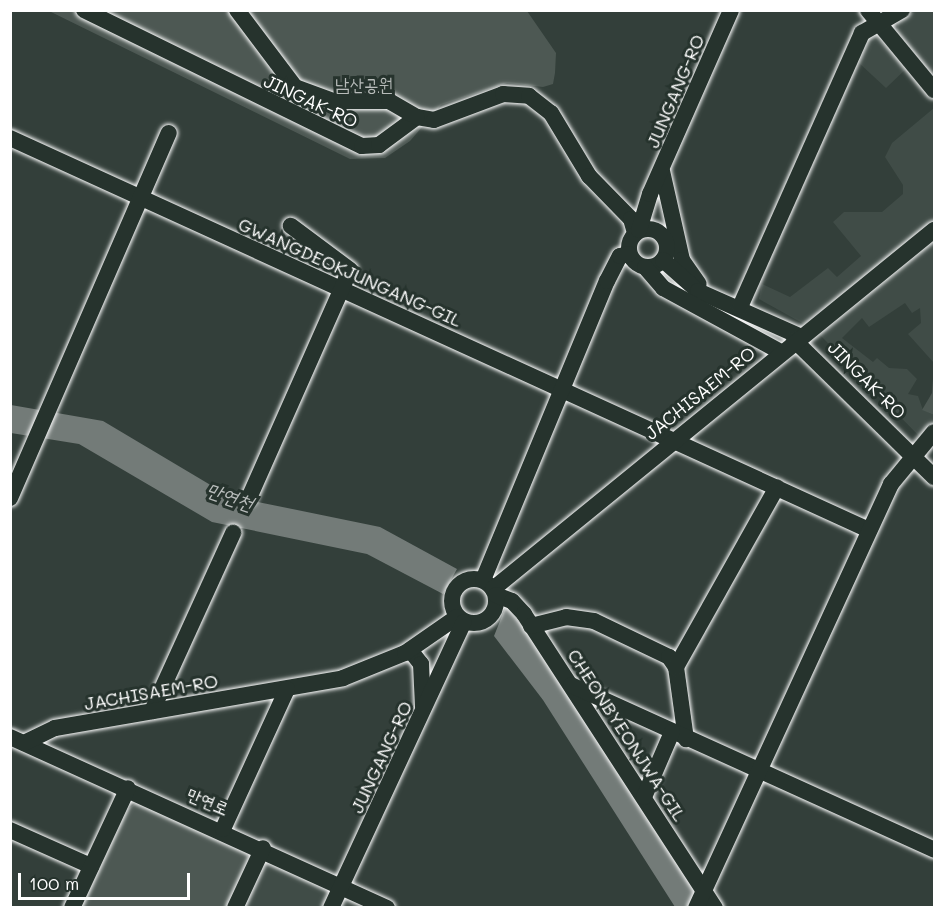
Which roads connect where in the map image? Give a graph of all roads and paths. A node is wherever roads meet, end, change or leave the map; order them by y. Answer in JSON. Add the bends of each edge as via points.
{"nodes":[{"id":1,"x":84,"y":10,"type":"edge"},
{"id":2,"x":237,"y":10,"type":"edge"},
{"id":3,"x":731,"y":10,"type":"edge"},
{"id":4,"x":902,"y":10,"type":"edge"},
{"id":5,"x":873,"y":17,"type":"edge"},
{"id":6,"x":934,"y":90,"type":"edge"},
{"id":7,"x":417,"y":117,"type":"junction"},
{"id":8,"x":169,"y":133,"type":"dead end"},
{"id":9,"x":10,"y":138,"type":"edge"},
{"id":10,"x":662,"y":171,"type":"junction"},
{"id":11,"x":656,"y":188,"type":"junction"},
{"id":12,"x":141,"y":198,"type":"junction"},
{"id":13,"x":291,"y":225,"type":"dead end"},
{"id":14,"x":934,"y":230,"type":"edge"},
{"id":15,"x":637,"y":232,"type":"junction"},
{"id":16,"x":660,"y":233,"type":"junction"},
{"id":17,"x":663,"y":260,"type":"junction"},
{"id":18,"x":638,"y":262,"type":"junction"},
{"id":19,"x":342,"y":288,"type":"junction"},
{"id":20,"x":733,"y":304,"type":"junction"},
{"id":21,"x":797,"y":338,"type":"junction"},
{"id":22,"x":781,"y":352,"type":"junction"},
{"id":23,"x":559,"y":391,"type":"junction"},
{"id":24,"x":934,"y":432,"type":"edge"},
{"id":25,"x":675,"y":439,"type":"junction"},
{"id":26,"x":913,"y":453,"type":"junction"},
{"id":27,"x":934,"y":477,"type":"edge"},
{"id":28,"x":777,"y":487,"type":"junction"},
{"id":29,"x":10,"y":498,"type":"edge"},
{"id":30,"x":249,"y":498,"type":"dead end"},
{"id":31,"x":868,"y":530,"type":"junction"},
{"id":32,"x":233,"y":533,"type":"dead end"},
{"id":33,"x":495,"y":542,"type":"junction"},
{"id":34,"x":519,"y":564,"type":"junction"},
{"id":35,"x":491,"y":588,"type":"junction"},
{"id":36,"x":461,"y":619,"type":"junction"},
{"id":37,"x":531,"y":626,"type":"junction"},
{"id":38,"x":410,"y":650,"type":"junction"},
{"id":39,"x":676,"y":667,"type":"junction"},
{"id":40,"x":571,"y":685,"type":"junction"},
{"id":41,"x":287,"y":689,"type":"junction"},
{"id":42,"x":152,"y":711,"type":"junction"},
{"id":43,"x":423,"y":713,"type":"junction"},
{"id":44,"x":679,"y":736,"type":"junction"},
{"id":45,"x":17,"y":740,"type":"edge"},
{"id":46,"x":760,"y":771,"type":"junction"},
{"id":47,"x":128,"y":788,"type":"junction"},
{"id":48,"x":644,"y":797,"type":"junction"},
{"id":49,"x":223,"y":829,"type":"junction"},
{"id":50,"x":10,"y":830,"type":"edge"},
{"id":51,"x":262,"y":848,"type":"junction"},
{"id":52,"x":934,"y":850,"type":"edge"},
{"id":53,"x":91,"y":866,"type":"junction"},
{"id":54,"x":342,"y":885,"type":"junction"},
{"id":55,"x":701,"y":898,"type":"edge"},
{"id":56,"x":72,"y":908,"type":"edge"},
{"id":57,"x":235,"y":908,"type":"edge"},
{"id":58,"x":331,"y":908,"type":"edge"},
{"id":59,"x":387,"y":908,"type":"edge"},
{"id":60,"x":715,"y":908,"type":"edge"}],
"edges":[{"from":1,"to":7,"type":"street","name":"JINGAK-RO","via":[[349,142],[380,146]]},
{"from":2,"to":7,"type":"street","via":[[295,87],[340,102],[389,101]]},
{"from":3,"to":10,"type":"street","name":"JUNGANG-RO"},
{"from":4,"to":5,"type":"street"},
{"from":5,"to":6,"type":"street"},
{"from":5,"to":20,"type":"street","via":[[854,48]]},
{"from":7,"to":15,"type":"street","via":[[434,120],[503,94],[539,101],[589,176],[631,219]]},
{"from":8,"to":12,"type":"street"},
{"from":9,"to":12,"type":"street","name":"GWANGDEOKJUNGANG-GIL"},
{"from":10,"to":11,"type":"street","name":"JUNGANG-RO"},
{"from":10,"to":20,"type":"street","via":[[686,267],[695,281]]},
{"from":11,"to":15,"type":"street","name":"JUNGANG-RO"},
{"from":11,"to":16,"type":"street","name":"JUNGANG-RO"},
{"from":12,"to":19,"type":"street","name":"GWANGDEOKJUNGANG-GIL"},
{"from":12,"to":29,"type":"street"},
{"from":13,"to":19,"type":"street","via":[[350,270]]},
{"from":14,"to":21,"type":"street","name":"JACHISAEM-RO"},
{"from":15,"to":16,"type":"street"},
{"from":15,"to":18,"type":"street","name":"JUNGANG-RO"},
{"from":16,"to":17,"type":"street","name":"JUNGANG-RO","via":[[667,247]]},
{"from":17,"to":18,"type":"street"},
{"from":17,"to":20,"type":"street","name":"JINGAK-RO","via":[[688,284]]},
{"from":18,"to":22,"type":"street","via":[[663,288]]},
{"from":18,"to":23,"type":"street","via":[[620,256]]},
{"from":19,"to":23,"type":"street","name":"GWANGDEOKJUNGANG-GIL"},
{"from":19,"to":30,"type":"street"},
{"from":20,"to":21,"type":"street","name":"JINGAK-RO"},
{"from":21,"to":22,"type":"street","name":"JACHISAEM-RO"},
{"from":21,"to":26,"type":"street","name":"JINGAK-RO"},
{"from":22,"to":25,"type":"street","name":"JACHISAEM-RO"},
{"from":23,"to":25,"type":"street","name":"GWANGDEOKJUNGANG-GIL"},
{"from":23,"to":33,"type":"street"},
{"from":24,"to":26,"type":"street"},
{"from":25,"to":28,"type":"street","name":"GWANGDEOKJUNGANG-GIL"},
{"from":25,"to":34,"type":"street","name":"JACHISAEM-RO"},
{"from":26,"to":27,"type":"street","name":"JINGAK-RO"},
{"from":26,"to":31,"type":"street"},
{"from":28,"to":31,"type":"street","name":"GWANGDEOKJUNGANG-GIL"},
{"from":28,"to":39,"type":"street"},
{"from":31,"to":46,"type":"street"},
{"from":32,"to":42,"type":"street"},
{"from":33,"to":34,"type":"street","via":[[503,557]]},
{"from":33,"to":35,"type":"street"},
{"from":34,"to":35,"type":"street","name":"JACHISAEM-RO"},
{"from":35,"to":36,"type":"street","via":[[491,616],[479,624]]},
{"from":35,"to":36,"type":"street","via":[[468,579],[455,589],[452,606]]},
{"from":35,"to":37,"type":"street","name":"CHEONBYEONJWA-GIL","via":[[512,601]]},
{"from":36,"to":38,"type":"street","name":"JACHISAEM-RO"},
{"from":36,"to":43,"type":"street","name":"JUNGANG-RO"},
{"from":37,"to":39,"type":"street","via":[[566,617],[594,621],[659,650]]},
{"from":37,"to":40,"type":"street","name":"CHEONBYEONJWA-GIL"},
{"from":38,"to":41,"type":"street","name":"JACHISAEM-RO","via":[[343,678]]},
{"from":38,"to":43,"type":"street","via":[[421,664]]},
{"from":39,"to":44,"type":"street"},
{"from":40,"to":44,"type":"street"},
{"from":40,"to":48,"type":"street","name":"CHEONBYEONJWA-GIL"},
{"from":41,"to":42,"type":"street","name":"JACHISAEM-RO"},
{"from":41,"to":49,"type":"street"},
{"from":42,"to":45,"type":"street","name":"JACHISAEM-RO","via":[[55,728]]},
{"from":43,"to":54,"type":"street","name":"JUNGANG-RO"},
{"from":44,"to":46,"type":"street"},
{"from":44,"to":48,"type":"street"},
{"from":45,"to":47,"type":"street","name":"만연로"},
{"from":46,"to":52,"type":"street"},
{"from":46,"to":55,"type":"street"},
{"from":47,"to":49,"type":"street","name":"만연로"},
{"from":47,"to":53,"type":"street"},
{"from":48,"to":55,"type":"street","name":"CHEONBYEONJWA-GIL"},
{"from":49,"to":51,"type":"street","name":"만연로"},
{"from":50,"to":53,"type":"street"},
{"from":51,"to":54,"type":"street","name":"만연로"},
{"from":51,"to":57,"type":"street"},
{"from":53,"to":56,"type":"street"},
{"from":54,"to":58,"type":"street","name":"JUNGANG-RO"},
{"from":54,"to":59,"type":"street","name":"만연로"},
{"from":55,"to":60,"type":"street","name":"CHEONBYEONJWA-GIL"}]}
